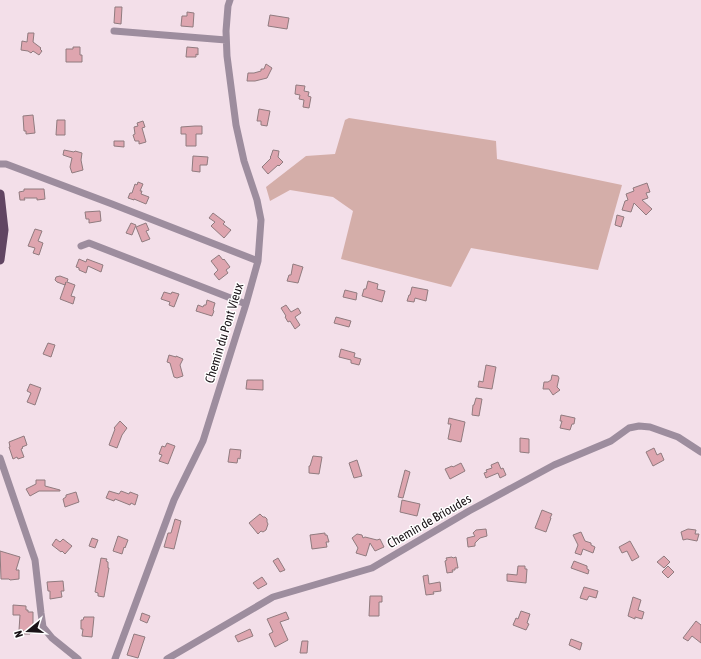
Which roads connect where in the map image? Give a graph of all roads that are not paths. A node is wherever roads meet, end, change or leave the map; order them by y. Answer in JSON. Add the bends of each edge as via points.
{"nodes":[{"id":1,"x":230,"y":0,"type":"edge"},
{"id":2,"x":114,"y":31,"type":"dead end"},
{"id":3,"x":226,"y":40,"type":"junction"},
{"id":4,"x":0,"y":164,"type":"edge"},
{"id":5,"x":0,"y":194,"type":"edge"},
{"id":6,"x":81,"y":246,"type":"dead end"},
{"id":7,"x":0,"y":260,"type":"edge"},
{"id":8,"x":258,"y":261,"type":"junction"},
{"id":9,"x":246,"y":304,"type":"junction"},
{"id":10,"x":701,"y":452,"type":"edge"},
{"id":11,"x":0,"y":458,"type":"edge"},
{"id":12,"x":78,"y":659,"type":"edge"},
{"id":13,"x":115,"y":659,"type":"edge"},
{"id":14,"x":167,"y":659,"type":"edge"}],
"edges":[{"from":1,"to":3,"type":"street","name":"Chemin du Pont Vieux"},
{"from":2,"to":3,"type":"street"},
{"from":3,"to":8,"type":"street","name":"Chemin du Pont Vieux","via":[[236,125],[260,220]]},
{"from":4,"to":8,"type":"street","via":[[105,201]]},
{"from":5,"to":7,"type":"main road","via":[[4,230]]},
{"from":6,"to":9,"type":"street","via":[[89,243]]},
{"from":8,"to":9,"type":"street","name":"Chemin du Pont Vieux"},
{"from":9,"to":13,"type":"street","name":"Chemin du Pont Vieux","via":[[203,441],[174,500]]},
{"from":10,"to":14,"type":"street","name":"Chemin de Brioudes","via":[[678,438],[650,427],[630,428],[611,441],[554,465],[470,510],[372,568],[273,597]]},
{"from":11,"to":12,"type":"street","via":[[35,560],[43,627],[52,638]]}]}
